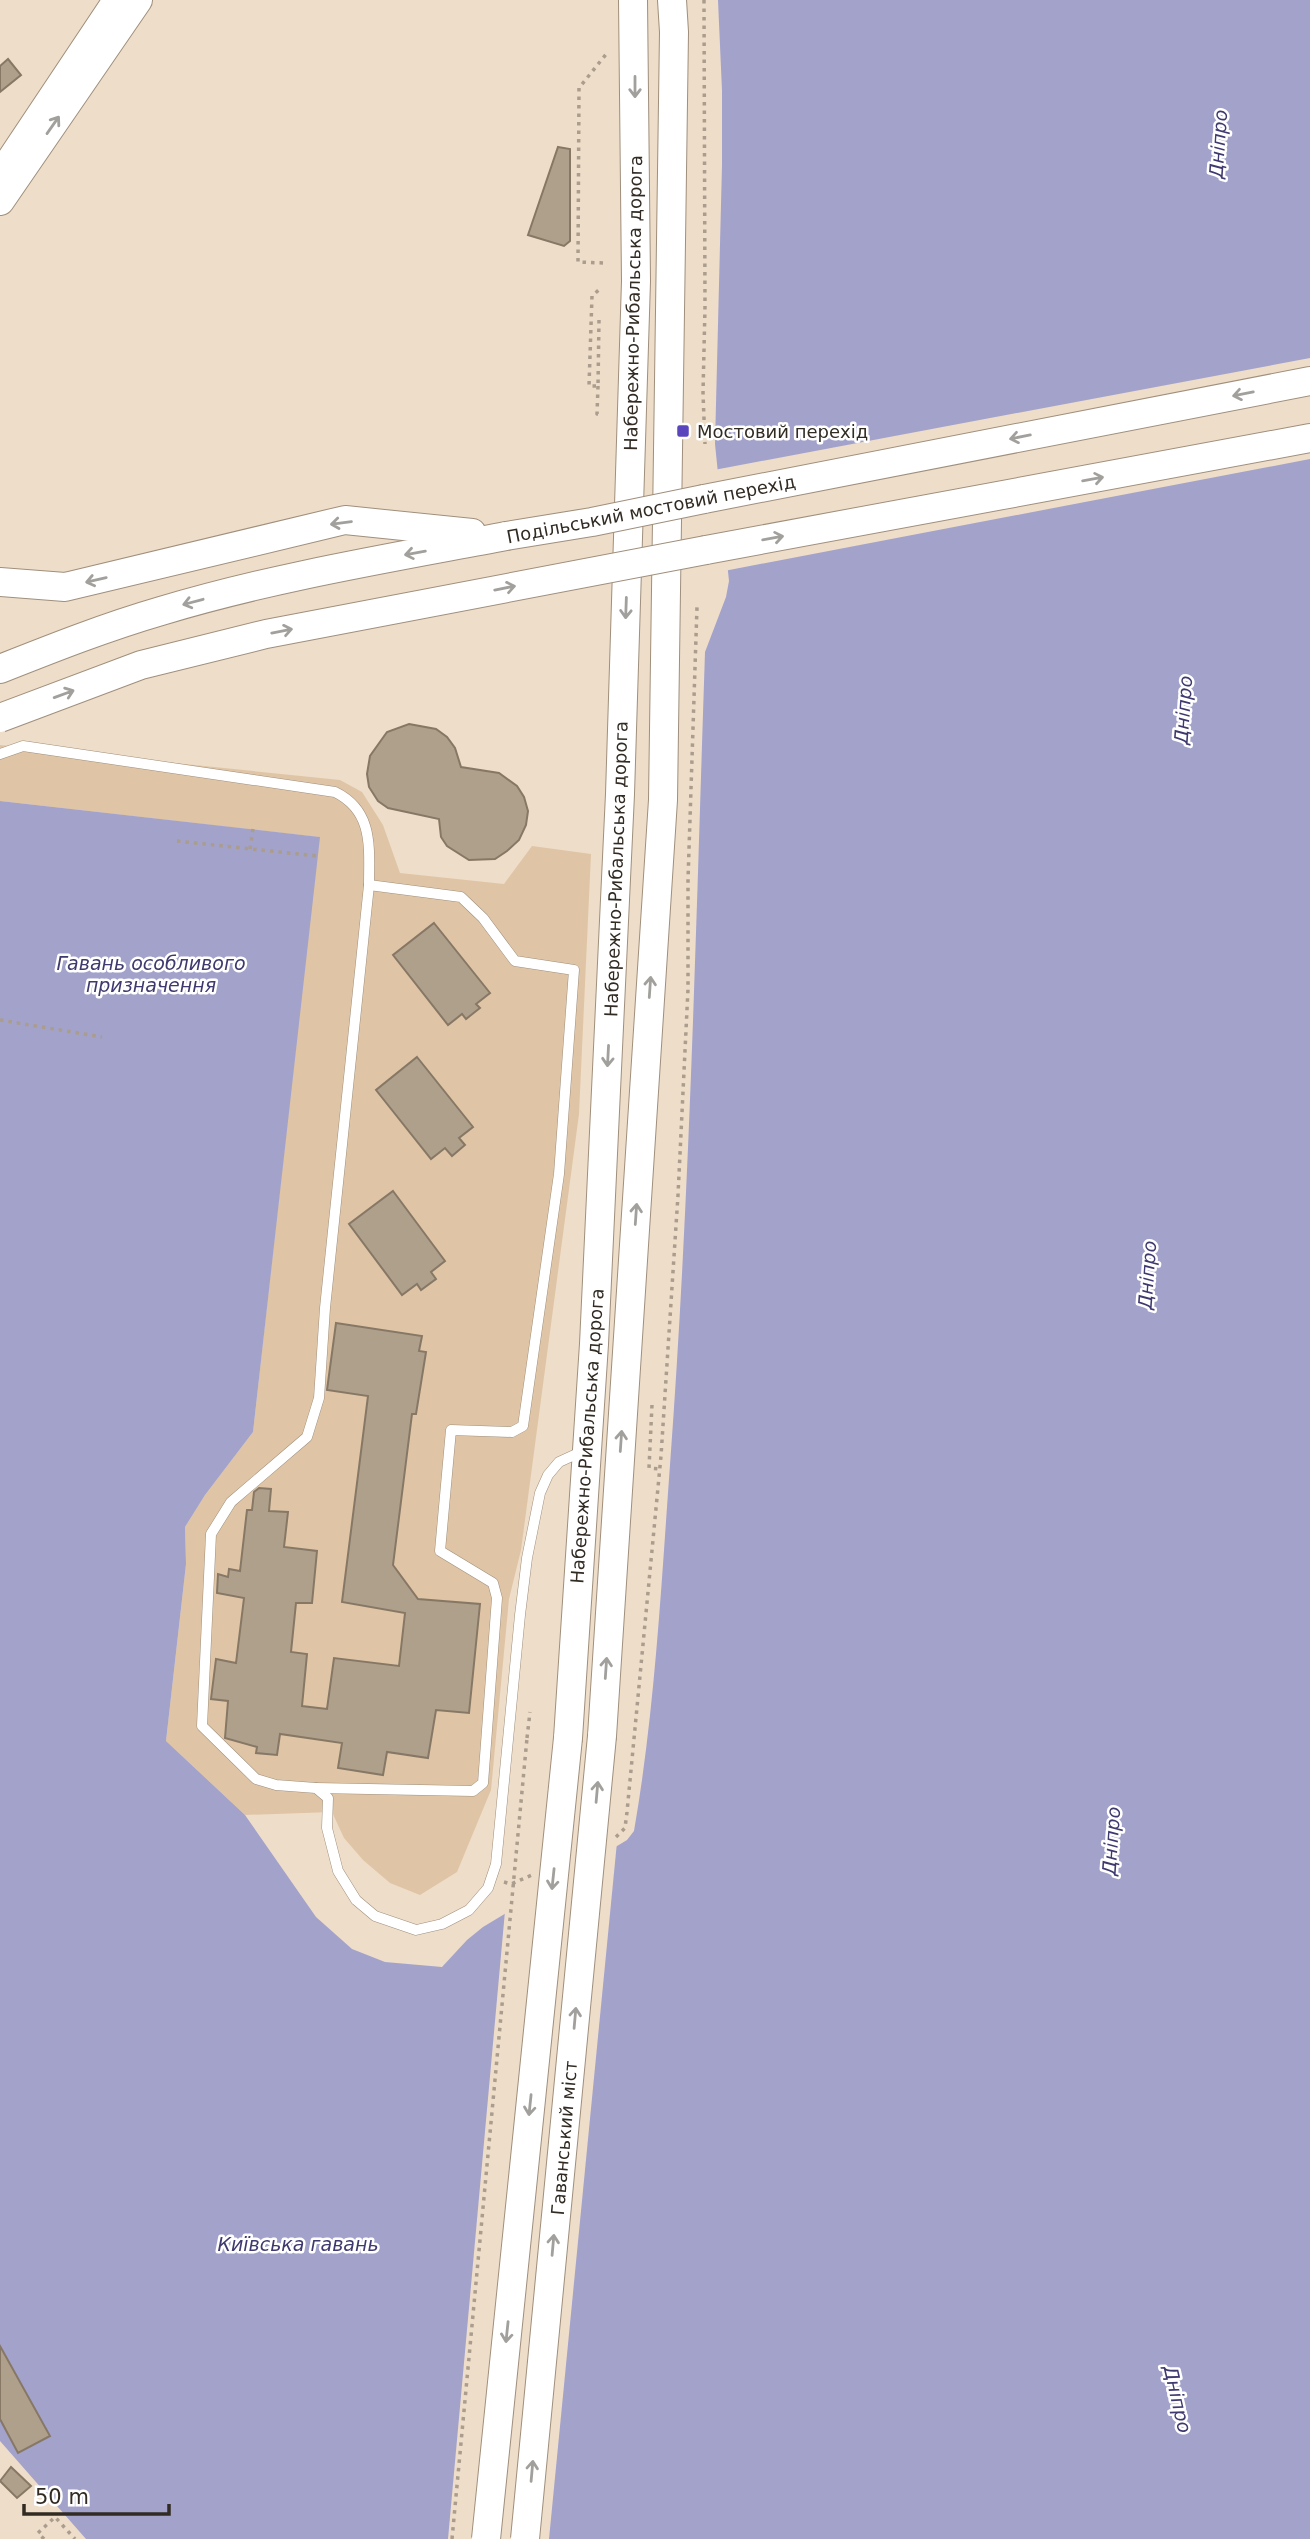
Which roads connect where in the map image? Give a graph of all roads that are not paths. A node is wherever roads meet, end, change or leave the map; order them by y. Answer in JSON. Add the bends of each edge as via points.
{"nodes":[{"id":1,"x":112,"y":0,"type":"edge"},
{"id":2,"x":138,"y":0,"type":"edge"},
{"id":3,"x":672,"y":0,"type":"edge"},
{"id":4,"x":630,"y":6,"type":"edge"},
{"id":5,"x":0,"y":168,"type":"edge"},
{"id":6,"x":0,"y":201,"type":"edge"},
{"id":7,"x":1310,"y":381,"type":"edge"},
{"id":8,"x":1310,"y":439,"type":"edge"},
{"id":9,"x":506,"y":537,"type":"junction"},
{"id":10,"x":0,"y":582,"type":"edge"},
{"id":11,"x":0,"y":669,"type":"edge"},
{"id":12,"x":0,"y":718,"type":"edge"},
{"id":13,"x":0,"y":754,"type":"edge"},
{"id":14,"x":369,"y":885,"type":"junction"},
{"id":15,"x":587,"y":1449,"type":"junction"},
{"id":16,"x":602,"y":1736,"type":"joint"},
{"id":17,"x":568,"y":1738,"type":"joint"},
{"id":18,"x":316,"y":1788,"type":"junction"},
{"id":19,"x":486,"y":2539,"type":"edge"},
{"id":20,"x":525,"y":2539,"type":"edge"}],
"edges":[{"from":1,"to":5,"type":"street"},
{"from":6,"to":2,"type":"main road","one_way":true},
{"from":16,"to":3,"type":"main road","name":"Набережно-Рибальська дорога","one_way":true,"via":[[663,800]]},
{"from":4,"to":15,"type":"main road","name":"Набережно-Рибальська дорога","one_way":true,"via":[[636,281],[620,794]]},
{"from":7,"to":9,"type":"main road","name":"Подільський мостовий перехід","one_way":true,"bridge":true},
{"from":12,"to":8,"type":"main road","one_way":true,"bridge":true,"via":[[141,665],[266,634]]},
{"from":9,"to":10,"type":"main road","one_way":true,"via":[[345,520],[65,587]]},
{"from":9,"to":11,"type":"main road","name":"Подільський мостовий перехід","one_way":true,"via":[[258,585],[160,611]]},
{"from":13,"to":14,"type":"lane","via":[[23,746],[335,792],[348,798],[366,827]]},
{"from":14,"to":18,"type":"lane","via":[[319,1398],[307,1437],[231,1502],[211,1534],[202,1726],[256,1779]]},
{"from":14,"to":18,"type":"lane","via":[[461,897],[483,918],[514,961],[574,970],[559,1174],[523,1426],[512,1432],[451,1430],[440,1551],[494,1583],[497,1598],[483,1783],[473,1791]]},
{"from":15,"to":17,"type":"main road","name":"Набережно-Рибальська дорога"},
{"from":15,"to":18,"type":"lane","via":[[559,1462],[540,1493],[520,1615],[496,1864],[480,1899],[461,1915],[416,1930],[375,1916],[356,1900],[338,1871],[327,1828],[328,1798]]},
{"from":20,"to":16,"type":"main road","name":"Гаванський міст","one_way":true,"bridge":true},
{"from":17,"to":19,"type":"main road","name":"Гаванський міст","one_way":true,"bridge":true}]}
